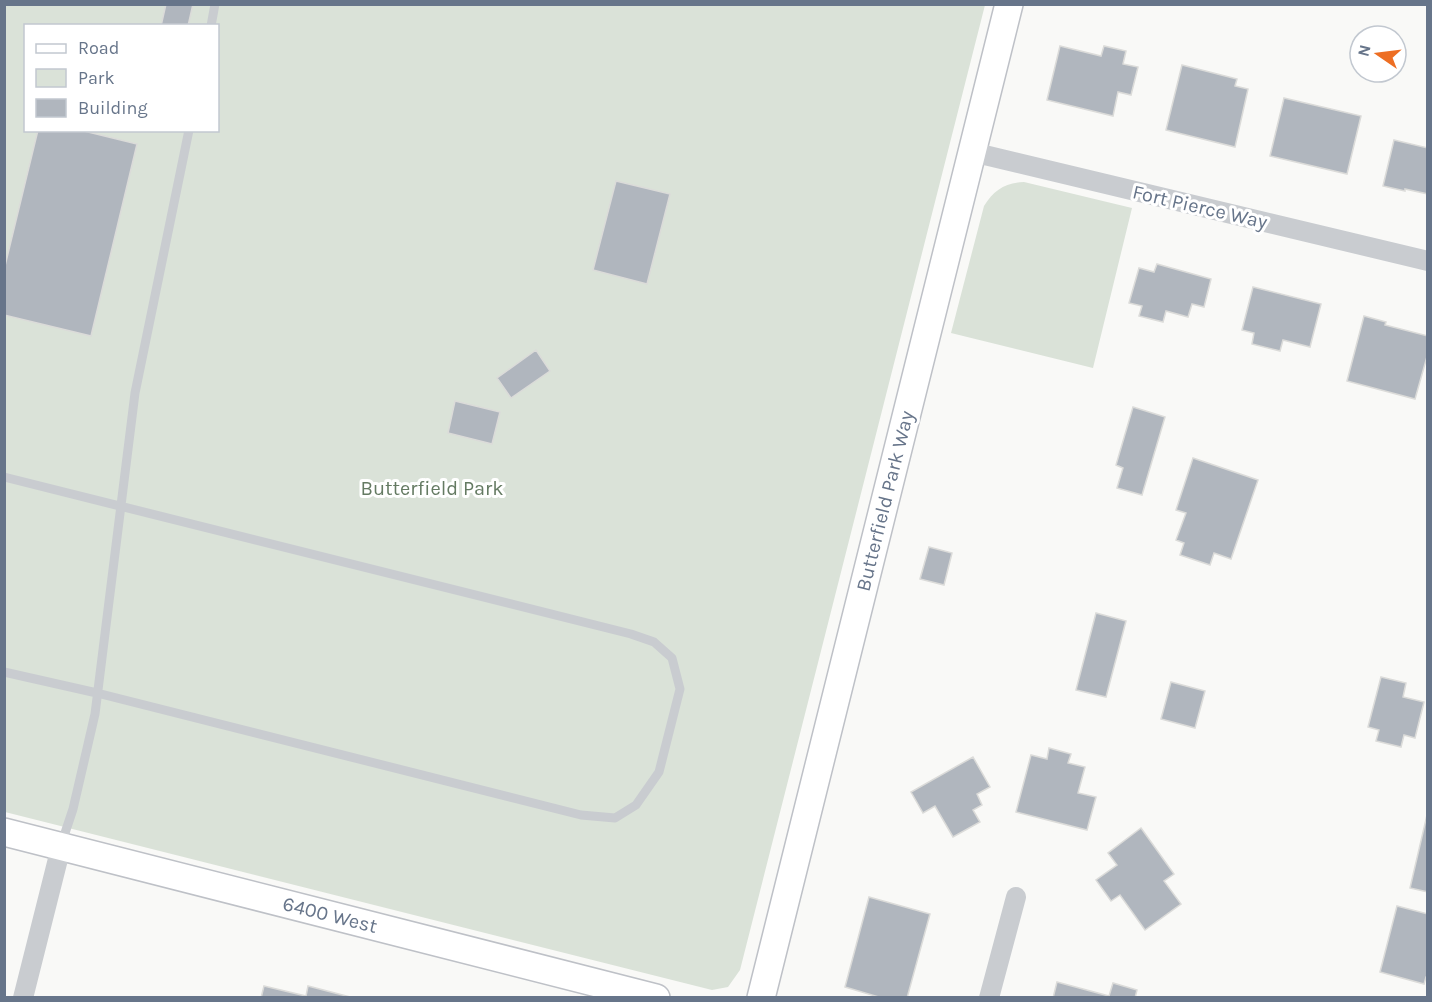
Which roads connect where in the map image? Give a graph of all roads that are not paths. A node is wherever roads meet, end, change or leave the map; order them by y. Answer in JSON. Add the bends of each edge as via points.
{"nodes":[{"id":1,"x":215,"y":4,"type":"edge"},
{"id":2,"x":1009,"y":4,"type":"edge"},
{"id":3,"x":211,"y":24,"type":"edge"},
{"id":4,"x":189,"y":132,"type":"edge"},
{"id":5,"x":972,"y":152,"type":"junction"},
{"id":6,"x":1428,"y":261,"type":"edge"},
{"id":7,"x":4,"y":477,"type":"edge"},
{"id":8,"x":121,"y":506,"type":"junction"},
{"id":9,"x":4,"y":672,"type":"edge"},
{"id":10,"x":97,"y":693,"type":"junction"},
{"id":11,"x":4,"y":832,"type":"edge"},
{"id":12,"x":61,"y":847,"type":"junction"},
{"id":13,"x":1016,"y":897,"type":"dead end"},
{"id":14,"x":23,"y":998,"type":"edge"},
{"id":15,"x":656,"y":998,"type":"edge"},
{"id":16,"x":761,"y":998,"type":"edge"},
{"id":17,"x":989,"y":998,"type":"edge"}],
"edges":[{"from":1,"to":3,"type":"lane"},
{"from":2,"to":5,"type":"street","name":"Butterfield Park Way"},
{"from":4,"to":8,"type":"lane","via":[[135,393]]},
{"from":5,"to":6,"type":"street","name":"Fort Pierce Way"},
{"from":5,"to":16,"type":"street","name":"Butterfield Park Way"},
{"from":7,"to":8,"type":"lane"},
{"from":8,"to":10,"type":"lane"},
{"from":8,"to":10,"type":"lane","via":[[631,634],[654,642],[672,658],[680,689],[659,772],[636,805],[615,818],[581,815]]},
{"from":9,"to":10,"type":"lane"},
{"from":10,"to":12,"type":"lane","via":[[73,809]]},
{"from":11,"to":12,"type":"street","name":"6400 West"},
{"from":12,"to":14,"type":"street"},
{"from":12,"to":15,"type":"street","name":"6400 West"},
{"from":13,"to":17,"type":"street"}]}
